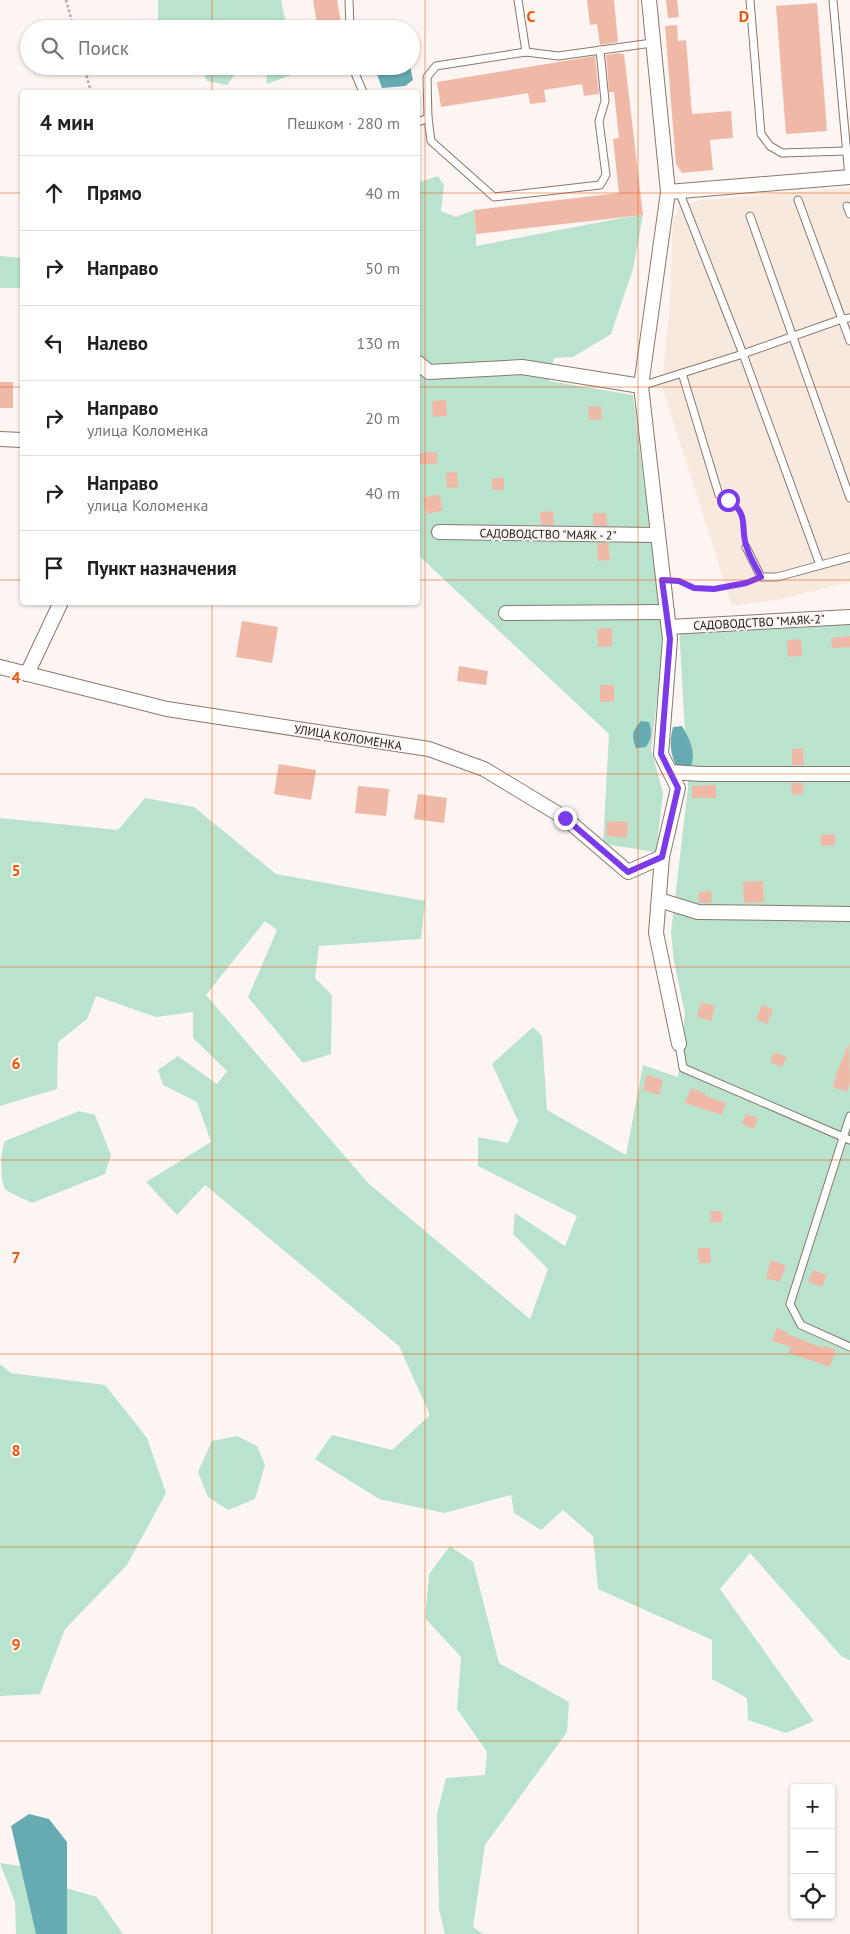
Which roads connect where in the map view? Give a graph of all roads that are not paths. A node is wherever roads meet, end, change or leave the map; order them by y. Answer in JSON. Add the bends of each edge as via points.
{"nodes":[{"id":1,"x":349,"y":0,"type":"edge"},
{"id":2,"x":518,"y":0,"type":"edge"},
{"id":3,"x":649,"y":0,"type":"edge"},
{"id":4,"x":750,"y":0,"type":"edge"},
{"id":5,"x":833,"y":0,"type":"edge"},
{"id":6,"x":350,"y":20,"type":"edge"},
{"id":7,"x":652,"y":43,"type":"junction"},
{"id":8,"x":600,"y":50,"type":"junction"},
{"id":9,"x":526,"y":52,"type":"junction"},
{"id":10,"x":356,"y":75,"type":"edge"},
{"id":11,"x":362,"y":90,"type":"edge"},
{"id":12,"x":428,"y":118,"type":"junction"},
{"id":13,"x":420,"y":121,"type":"edge"},
{"id":14,"x":846,"y":151,"type":"junction"},
{"id":15,"x":849,"y":177,"type":"edge"},
{"id":16,"x":674,"y":191,"type":"junction"},
{"id":17,"x":798,"y":200,"type":"dead end"},
{"id":18,"x":847,"y":206,"type":"dead end"},
{"id":19,"x":850,"y":214,"type":"edge"},
{"id":20,"x":750,"y":216,"type":"dead end"},
{"id":21,"x":842,"y":318,"type":"junction"},
{"id":22,"x":850,"y":318,"type":"edge"},
{"id":23,"x":792,"y":336,"type":"junction"},
{"id":24,"x":850,"y":341,"type":"edge"},
{"id":25,"x":743,"y":354,"type":"junction"},
{"id":26,"x":420,"y":365,"type":"edge"},
{"id":27,"x":682,"y":373,"type":"junction"},
{"id":28,"x":641,"y":386,"type":"junction"},
{"id":29,"x":0,"y":439,"type":"edge"},
{"id":30,"x":20,"y":440,"type":"edge"},
{"id":31,"x":719,"y":495,"type":"road end"},
{"id":32,"x":850,"y":498,"type":"edge"},
{"id":33,"x":439,"y":532,"type":"dead end"},
{"id":34,"x":657,"y":535,"type":"junction"},
{"id":35,"x":746,"y":547,"type":"road end"},
{"id":36,"x":850,"y":557,"type":"edge"},
{"id":37,"x":820,"y":565,"type":"junction"},
{"id":38,"x":60,"y":605,"type":"edge"},
{"id":39,"x":666,"y":612,"type":"junction"},
{"id":40,"x":506,"y":614,"type":"dead end"},
{"id":41,"x":850,"y":617,"type":"edge"},
{"id":42,"x":668,"y":627,"type":"junction"},
{"id":43,"x":0,"y":667,"type":"edge"},
{"id":44,"x":27,"y":674,"type":"junction"},
{"id":45,"x":670,"y":772,"type":"junction"},
{"id":46,"x":850,"y":774,"type":"edge"},
{"id":47,"x":662,"y":857,"type":"junction"},
{"id":48,"x":659,"y":900,"type":"junction"},
{"id":49,"x":850,"y":914,"type":"edge"},
{"id":50,"x":680,"y":1044,"type":"joint"},
{"id":51,"x":850,"y":1116,"type":"edge"},
{"id":52,"x":846,"y":1138,"type":"edge"},
{"id":53,"x":850,"y":1347,"type":"edge"}],
"edges":[{"from":1,"to":6,"type":"lane"},
{"from":2,"to":9,"type":"lane"},
{"from":3,"to":7,"type":"street"},
{"from":4,"to":14,"type":"lane","via":[[761,134],[770,146],[782,153]]},
{"from":5,"to":14,"type":"lane"},
{"from":7,"to":8,"type":"lane"},
{"from":7,"to":16,"type":"street"},
{"from":8,"to":9,"type":"lane","via":[[558,56]]},
{"from":8,"to":12,"type":"lane","via":[[606,101],[599,121],[606,175],[600,186],[494,197],[431,141]]},
{"from":9,"to":12,"type":"lane","via":[[436,66],[427,77]]},
{"from":10,"to":11,"type":"lane"},
{"from":12,"to":13,"type":"lane"},
{"from":14,"to":15,"type":"lane"},
{"from":15,"to":16,"type":"street"},
{"from":16,"to":25,"type":"lane"},
{"from":16,"to":28,"type":"street"},
{"from":17,"to":21,"type":"lane"},
{"from":18,"to":19,"type":"lane"},
{"from":20,"to":23,"type":"lane"},
{"from":21,"to":22,"type":"lane"},
{"from":21,"to":23,"type":"lane"},
{"from":21,"to":24,"type":"lane"},
{"from":23,"to":25,"type":"lane"},
{"from":23,"to":32,"type":"lane"},
{"from":25,"to":27,"type":"lane"},
{"from":25,"to":37,"type":"lane"},
{"from":26,"to":28,"type":"street","via":[[429,372],[522,367]]},
{"from":27,"to":28,"type":"lane"},
{"from":27,"to":31,"type":"lane"},
{"from":28,"to":34,"type":"street"},
{"from":29,"to":30,"type":"street"},
{"from":33,"to":34,"type":"street","name":"САДОВОДСТВО \"МАЯК - 2\""},
{"from":34,"to":39,"type":"street"},
{"from":35,"to":37,"type":"lane","via":[[761,577],[776,578]]},
{"from":36,"to":37,"type":"lane"},
{"from":38,"to":44,"type":"street"},
{"from":39,"to":40,"type":"street"},
{"from":39,"to":42,"type":"street"},
{"from":41,"to":42,"type":"street","name":"САДОВОДСТВО \"МАЯК-2\""},
{"from":42,"to":45,"type":"street","via":[[670,639],[661,754]]},
{"from":43,"to":44,"type":"street","name":"УЛИЦА КОЛОМЕНКА"},
{"from":44,"to":47,"type":"street","name":"УЛИЦА КОЛОМЕНКА","via":[[166,709],[428,750],[484,769],[565,818],[628,872]]},
{"from":45,"to":46,"type":"street"},
{"from":45,"to":47,"type":"street","via":[[678,788]]},
{"from":47,"to":48,"type":"street"},
{"from":48,"to":49,"type":"street","via":[[698,912]]},
{"from":48,"to":50,"type":"street","via":[[656,933]]},
{"from":50,"to":52,"type":"lane","via":[[683,1068]]},
{"from":51,"to":52,"type":"lane"},
{"from":52,"to":53,"type":"lane","via":[[790,1304],[802,1325]]}]}
